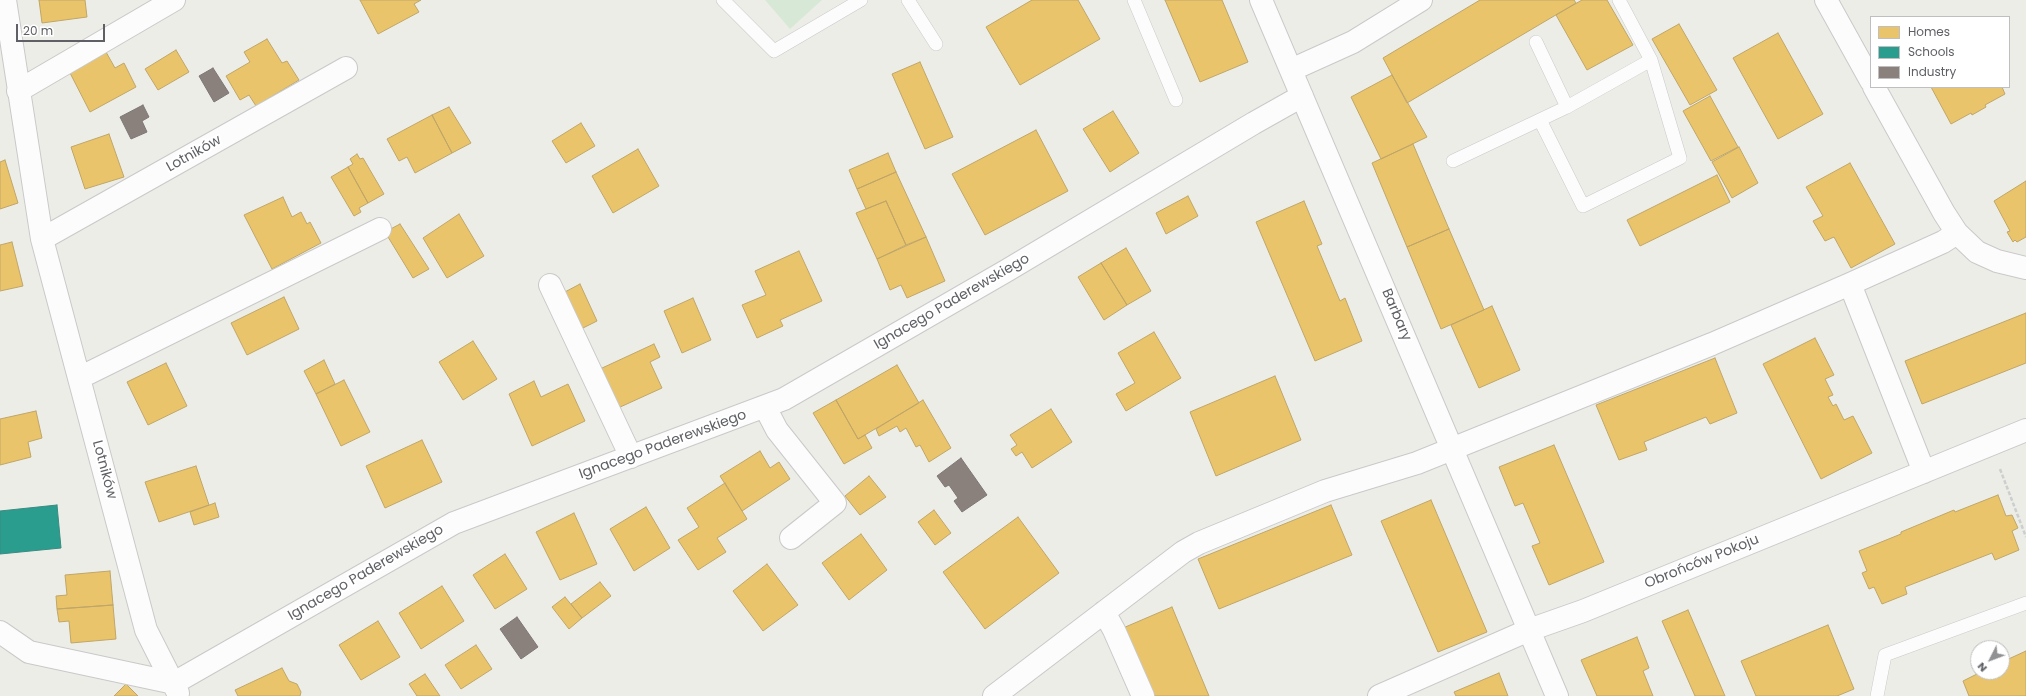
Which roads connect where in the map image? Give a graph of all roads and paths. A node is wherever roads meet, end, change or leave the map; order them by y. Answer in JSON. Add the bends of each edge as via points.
{"nodes":[{"id":1,"x":5,"y":0,"type":"edge"},
{"id":2,"x":174,"y":0,"type":"edge"},
{"id":3,"x":723,"y":0,"type":"edge"},
{"id":4,"x":861,"y":0,"type":"edge"},
{"id":5,"x":908,"y":0,"type":"edge"},
{"id":6,"x":1134,"y":0,"type":"edge"},
{"id":7,"x":1261,"y":0,"type":"edge"},
{"id":8,"x":1420,"y":0,"type":"edge"},
{"id":9,"x":1619,"y":0,"type":"edge"},
{"id":10,"x":1826,"y":0,"type":"edge"},
{"id":11,"x":1536,"y":42,"type":"dead end"},
{"id":12,"x":936,"y":44,"type":"dead end"},
{"id":13,"x":1651,"y":60,"type":"junction"},
{"id":14,"x":346,"y":68,"type":"dead end"},
{"id":15,"x":1291,"y":70,"type":"junction"},
{"id":16,"x":1870,"y":79,"type":"edge"},
{"id":17,"x":1875,"y":88,"type":"edge"},
{"id":18,"x":18,"y":91,"type":"junction"},
{"id":19,"x":1302,"y":96,"type":"junction"},
{"id":20,"x":1176,"y":100,"type":"dead end"},
{"id":21,"x":1567,"y":107,"type":"junction"},
{"id":22,"x":1540,"y":120,"type":"junction"},
{"id":23,"x":1453,"y":161,"type":"dead end"},
{"id":24,"x":380,"y":229,"type":"dead end"},
{"id":25,"x":1957,"y":233,"type":"junction"},
{"id":26,"x":42,"y":239,"type":"junction"},
{"id":27,"x":2026,"y":268,"type":"edge"},
{"id":28,"x":1850,"y":284,"type":"junction"},
{"id":29,"x":550,"y":285,"type":"dead end"},
{"id":30,"x":79,"y":378,"type":"junction"},
{"id":31,"x":765,"y":408,"type":"junction"},
{"id":32,"x":2026,"y":430,"type":"edge"},
{"id":33,"x":1990,"y":444,"type":"junction"},
{"id":34,"x":1452,"y":449,"type":"junction"},
{"id":35,"x":631,"y":457,"type":"junction"},
{"id":36,"x":1924,"y":472,"type":"junction"},
{"id":37,"x":2026,"y":537,"type":"edge"},
{"id":38,"x":791,"y":538,"type":"dead end"},
{"id":39,"x":2026,"y":603,"type":"edge"},
{"id":40,"x":1104,"y":612,"type":"junction"},
{"id":41,"x":1529,"y":630,"type":"junction"},
{"id":42,"x":0,"y":632,"type":"edge"},
{"id":43,"x":177,"y":690,"type":"edge"},
{"id":44,"x":994,"y":696,"type":"edge"},
{"id":45,"x":1143,"y":696,"type":"edge"},
{"id":46,"x":1379,"y":696,"type":"edge"},
{"id":47,"x":1557,"y":696,"type":"edge"},
{"id":48,"x":1877,"y":696,"type":"edge"}],
"edges":[{"from":1,"to":18,"type":"street","name":"Lotników"},
{"from":2,"to":18,"type":"street"},
{"from":3,"to":4,"type":"lane","via":[[774,51]]},
{"from":5,"to":12,"type":"lane"},
{"from":6,"to":20,"type":"lane"},
{"from":7,"to":15,"type":"street","name":"Barbary"},
{"from":8,"to":15,"type":"street","via":[[1353,42]]},
{"from":9,"to":13,"type":"lane"},
{"from":10,"to":16,"type":"street"},
{"from":11,"to":21,"type":"lane"},
{"from":13,"to":21,"type":"lane"},
{"from":13,"to":22,"type":"lane","via":[[1680,158],[1583,206]]},
{"from":14,"to":26,"type":"street","name":"Lotników"},
{"from":15,"to":19,"type":"street","name":"Barbary"},
{"from":17,"to":25,"type":"street"},
{"from":18,"to":26,"type":"street","name":"Lotników"},
{"from":19,"to":31,"type":"street","name":"Ignacego Paderewskiego","via":[[999,275]]},
{"from":19,"to":34,"type":"street","name":"Barbary"},
{"from":21,"to":22,"type":"lane"},
{"from":22,"to":23,"type":"lane"},
{"from":24,"to":30,"type":"street"},
{"from":25,"to":27,"type":"street","via":[[1977,252],[1997,261]]},
{"from":25,"to":28,"type":"street"},
{"from":26,"to":30,"type":"street","name":"Lotników"},
{"from":28,"to":34,"type":"street","via":[[1712,344]]},
{"from":28,"to":36,"type":"street"},
{"from":29,"to":35,"type":"street"},
{"from":30,"to":43,"type":"street","name":"Lotników","via":[[146,630]]},
{"from":31,"to":35,"type":"street","name":"Ignacego Paderewskiego"},
{"from":31,"to":38,"type":"street","via":[[777,430],[835,503]]},
{"from":32,"to":33,"type":"street","name":"Obrońców Pokoju"},
{"from":33,"to":36,"type":"street","name":"Obrońców Pokoju"},
{"from":33,"to":37,"type":"path"},
{"from":34,"to":40,"type":"street","via":[[1417,463],[1325,491],[1199,543],[1183,552]]},
{"from":34,"to":41,"type":"street","name":"Barbary"},
{"from":35,"to":43,"type":"street","name":"Ignacego Paderewskiego","via":[[454,522]]},
{"from":36,"to":41,"type":"street","name":"Obrońców Pokoju","via":[[1590,608]]},
{"from":39,"to":48,"type":"lane","via":[[1885,655]]},
{"from":40,"to":44,"type":"street"},
{"from":40,"to":45,"type":"street"},
{"from":41,"to":46,"type":"street","name":"Obrońców Pokoju"},
{"from":41,"to":47,"type":"street","name":"Barbary"},
{"from":42,"to":43,"type":"street","via":[[29,652]]}]}
